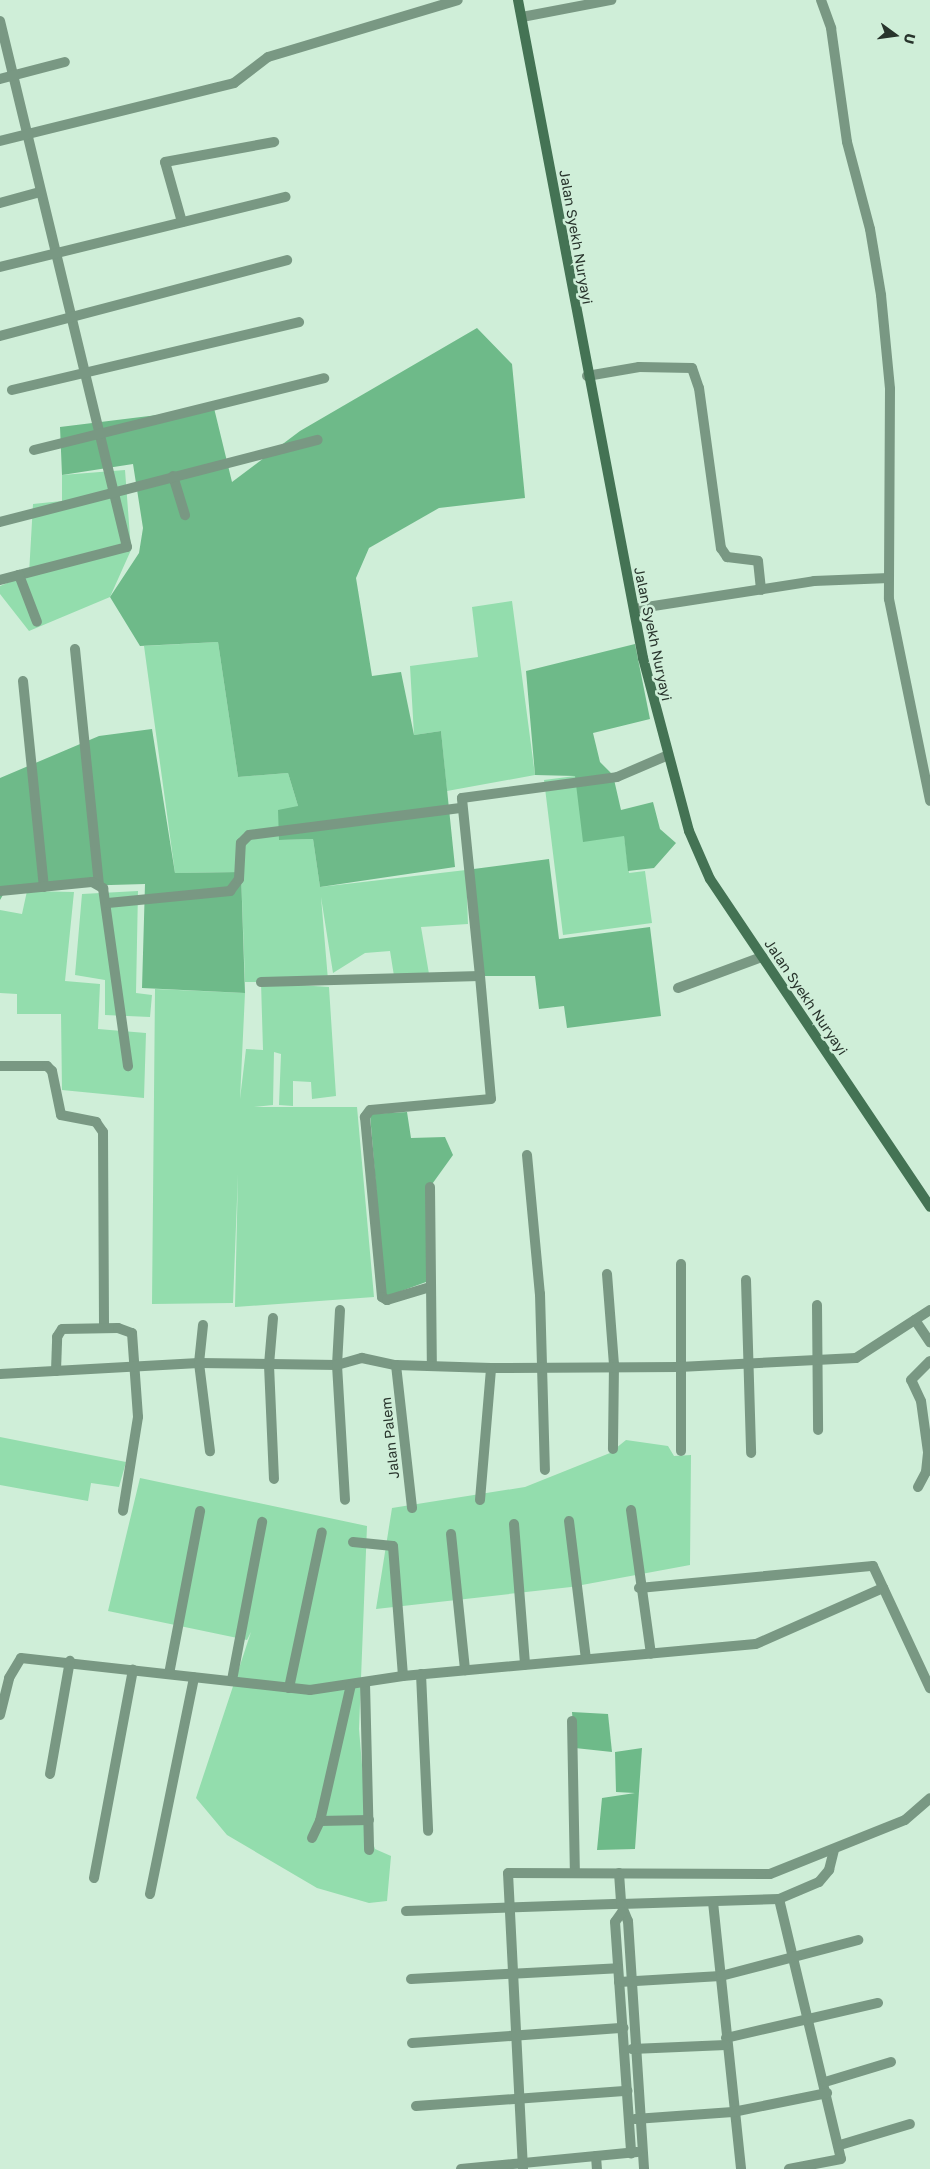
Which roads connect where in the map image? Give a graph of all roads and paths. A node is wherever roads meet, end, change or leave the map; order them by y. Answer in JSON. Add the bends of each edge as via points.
{"nodes":[{"id":1,"x":458,"y":0,"type":"edge"},
{"id":2,"x":518,"y":0,"type":"edge"},
{"id":3,"x":611,"y":0,"type":"edge"},
{"id":4,"x":821,"y":0,"type":"edge"},
{"id":5,"x":522,"y":17,"type":"junction"},
{"id":6,"x":0,"y":21,"type":"edge"},
{"id":7,"x":65,"y":62,"type":"dead end"},
{"id":8,"x":13,"y":76,"type":"junction"},
{"id":9,"x":0,"y":79,"type":"edge"},
{"id":10,"x":26,"y":134,"type":"junction"},
{"id":11,"x":0,"y":140,"type":"edge"},
{"id":12,"x":274,"y":142,"type":"dead end"},
{"id":13,"x":40,"y":192,"type":"junction"},
{"id":14,"x":286,"y":197,"type":"dead end"},
{"id":15,"x":0,"y":203,"type":"edge"},
{"id":16,"x":182,"y":222,"type":"junction"},
{"id":17,"x":55,"y":252,"type":"junction"},
{"id":18,"x":287,"y":260,"type":"dead end"},
{"id":19,"x":0,"y":267,"type":"edge"},
{"id":20,"x":71,"y":315,"type":"junction"},
{"id":21,"x":299,"y":322,"type":"dead end"},
{"id":22,"x":0,"y":336,"type":"edge"},
{"id":23,"x":85,"y":372,"type":"junction"},
{"id":24,"x":587,"y":376,"type":"junction"},
{"id":25,"x":324,"y":378,"type":"dead end"},
{"id":26,"x":12,"y":390,"type":"dead end"},
{"id":27,"x":100,"y":432,"type":"junction"},
{"id":28,"x":318,"y":440,"type":"dead end"},
{"id":29,"x":34,"y":450,"type":"dead end"},
{"id":30,"x":173,"y":476,"type":"junction"},
{"id":31,"x":114,"y":491,"type":"junction"},
{"id":32,"x":185,"y":516,"type":"dead end"},
{"id":33,"x":0,"y":522,"type":"edge"},
{"id":34,"x":19,"y":575,"type":"junction"},
{"id":35,"x":884,"y":578,"type":"junction"},
{"id":36,"x":0,"y":580,"type":"edge"},
{"id":37,"x":761,"y":590,"type":"junction"},
{"id":38,"x":634,"y":609,"type":"junction"},
{"id":39,"x":37,"y":622,"type":"dead end"},
{"id":40,"x":75,"y":649,"type":"dead end"},
{"id":41,"x":23,"y":681,"type":"dead end"},
{"id":42,"x":666,"y":756,"type":"junction"},
{"id":43,"x":930,"y":801,"type":"edge"},
{"id":44,"x":460,"y":808,"type":"junction"},
{"id":45,"x":99,"y":884,"type":"junction"},
{"id":46,"x":44,"y":887,"type":"junction"},
{"id":47,"x":0,"y":891,"type":"edge"},
{"id":48,"x":108,"y":903,"type":"junction"},
{"id":49,"x":762,"y":957,"type":"junction"},
{"id":50,"x":480,"y":976,"type":"junction"},
{"id":51,"x":261,"y":982,"type":"dead end"},
{"id":52,"x":678,"y":988,"type":"dead end"},
{"id":53,"x":0,"y":1066,"type":"edge"},
{"id":54,"x":128,"y":1066,"type":"dead end"},
{"id":55,"x":527,"y":1155,"type":"dead end"},
{"id":56,"x":430,"y":1187,"type":"dead end"},
{"id":57,"x":930,"y":1207,"type":"edge"},
{"id":58,"x":681,"y":1264,"type":"dead end"},
{"id":59,"x":607,"y":1274,"type":"dead end"},
{"id":60,"x":746,"y":1280,"type":"dead end"},
{"id":61,"x":430,"y":1287,"type":"junction"},
{"id":62,"x":817,"y":1305,"type":"dead end"},
{"id":63,"x":340,"y":1310,"type":"dead end"},
{"id":64,"x":930,"y":1310,"type":"edge"},
{"id":65,"x":273,"y":1318,"type":"dead end"},
{"id":66,"x":915,"y":1320,"type":"junction"},
{"id":67,"x":203,"y":1325,"type":"dead end"},
{"id":68,"x":104,"y":1328,"type":"junction"},
{"id":69,"x":930,"y":1342,"type":"edge"},
{"id":70,"x":816,"y":1360,"type":"junction"},
{"id":71,"x":930,"y":1361,"type":"edge"},
{"id":72,"x":199,"y":1363,"type":"junction"},
{"id":73,"x":748,"y":1363,"type":"junction"},
{"id":74,"x":614,"y":1364,"type":"junction"},
{"id":75,"x":269,"y":1365,"type":"junction"},
{"id":76,"x":337,"y":1365,"type":"junction"},
{"id":77,"x":396,"y":1365,"type":"junction"},
{"id":78,"x":136,"y":1366,"type":"junction"},
{"id":79,"x":432,"y":1366,"type":"junction"},
{"id":80,"x":679,"y":1367,"type":"junction"},
{"id":81,"x":491,"y":1368,"type":"junction"},
{"id":82,"x":543,"y":1368,"type":"junction"},
{"id":83,"x":56,"y":1371,"type":"junction"},
{"id":84,"x":0,"y":1374,"type":"edge"},
{"id":85,"x":818,"y":1430,"type":"dead end"},
{"id":86,"x":613,"y":1449,"type":"dead end"},
{"id":87,"x":210,"y":1451,"type":"dead end"},
{"id":88,"x":681,"y":1451,"type":"dead end"},
{"id":89,"x":752,"y":1453,"type":"dead end"},
{"id":90,"x":545,"y":1470,"type":"dead end"},
{"id":91,"x":274,"y":1478,"type":"dead end"},
{"id":92,"x":918,"y":1487,"type":"dead end"},
{"id":93,"x":345,"y":1500,"type":"dead end"},
{"id":94,"x":480,"y":1500,"type":"dead end"},
{"id":95,"x":412,"y":1508,"type":"dead end"},
{"id":96,"x":123,"y":1510,"type":"dead end"},
{"id":97,"x":631,"y":1510,"type":"dead end"},
{"id":98,"x":200,"y":1511,"type":"dead end"},
{"id":99,"x":569,"y":1521,"type":"dead end"},
{"id":100,"x":262,"y":1522,"type":"dead end"},
{"id":101,"x":514,"y":1524,"type":"dead end"},
{"id":102,"x":322,"y":1532,"type":"dead end"},
{"id":103,"x":450,"y":1534,"type":"dead end"},
{"id":104,"x":353,"y":1542,"type":"dead end"},
{"id":105,"x":639,"y":1588,"type":"junction"},
{"id":106,"x":883,"y":1588,"type":"junction"},
{"id":107,"x":651,"y":1654,"type":"junction"},
{"id":108,"x":586,"y":1659,"type":"junction"},
{"id":109,"x":70,"y":1661,"type":"junction"},
{"id":110,"x":525,"y":1665,"type":"junction"},
{"id":111,"x":133,"y":1670,"type":"junction"},
{"id":112,"x":466,"y":1670,"type":"junction"},
{"id":113,"x":170,"y":1674,"type":"junction"},
{"id":114,"x":421,"y":1674,"type":"junction"},
{"id":115,"x":403,"y":1676,"type":"junction"},
{"id":116,"x":927,"y":1676,"type":"edge"},
{"id":117,"x":5,"y":1677,"type":"edge"},
{"id":118,"x":194,"y":1677,"type":"junction"},
{"id":119,"x":232,"y":1680,"type":"junction"},
{"id":120,"x":365,"y":1683,"type":"junction"},
{"id":121,"x":351,"y":1685,"type":"junction"},
{"id":122,"x":289,"y":1688,"type":"junction"},
{"id":123,"x":930,"y":1688,"type":"edge"},
{"id":124,"x":0,"y":1715,"type":"edge"},
{"id":125,"x":572,"y":1721,"type":"dead end"},
{"id":126,"x":50,"y":1774,"type":"dead end"},
{"id":127,"x":930,"y":1798,"type":"edge"},
{"id":128,"x":369,"y":1820,"type":"junction"},
{"id":129,"x":320,"y":1821,"type":"junction"},
{"id":130,"x":428,"y":1832,"type":"dead end"},
{"id":131,"x":312,"y":1838,"type":"dead end"},
{"id":132,"x":369,"y":1850,"type":"dead end"},
{"id":133,"x":834,"y":1850,"type":"junction"},
{"id":134,"x":575,"y":1872,"type":"junction"},
{"id":135,"x":619,"y":1873,"type":"junction"},
{"id":136,"x":94,"y":1878,"type":"dead end"},
{"id":137,"x":150,"y":1894,"type":"dead end"},
{"id":138,"x":779,"y":1899,"type":"junction"},
{"id":139,"x":713,"y":1902,"type":"junction"},
{"id":140,"x":508,"y":1907,"type":"junction"},
{"id":141,"x":621,"y":1908,"type":"junction"},
{"id":142,"x":406,"y":1911,"type":"dead end"},
{"id":143,"x":858,"y":1940,"type":"dead end"},
{"id":144,"x":794,"y":1960,"type":"junction"},
{"id":145,"x":618,"y":1968,"type":"junction"},
{"id":146,"x":512,"y":1971,"type":"junction"},
{"id":147,"x":721,"y":1976,"type":"junction"},
{"id":148,"x":412,"y":1979,"type":"dead end"},
{"id":149,"x":632,"y":1980,"type":"junction"},
{"id":150,"x":620,"y":1982,"type":"junction"},
{"id":151,"x":878,"y":2003,"type":"dead end"},
{"id":152,"x":810,"y":2022,"type":"junction"},
{"id":153,"x":623,"y":2028,"type":"junction"},
{"id":154,"x":515,"y":2034,"type":"junction"},
{"id":155,"x":726,"y":2041,"type":"junction"},
{"id":156,"x":412,"y":2042,"type":"dead end"},
{"id":157,"x":637,"y":2049,"type":"junction"},
{"id":158,"x":625,"y":2050,"type":"junction"},
{"id":159,"x":891,"y":2062,"type":"dead end"},
{"id":160,"x":825,"y":2082,"type":"junction"},
{"id":161,"x":627,"y":2091,"type":"junction"},
{"id":162,"x":827,"y":2093,"type":"junction"},
{"id":163,"x":520,"y":2096,"type":"junction"},
{"id":164,"x":416,"y":2106,"type":"dead end"},
{"id":165,"x":733,"y":2112,"type":"junction"},
{"id":166,"x":640,"y":2118,"type":"junction"},
{"id":167,"x":629,"y":2120,"type":"junction"},
{"id":168,"x":910,"y":2124,"type":"dead end"},
{"id":169,"x":840,"y":2145,"type":"junction"},
{"id":170,"x":643,"y":2152,"type":"junction"},
{"id":171,"x":631,"y":2153,"type":"junction"},
{"id":172,"x":596,"y":2156,"type":"junction"},
{"id":173,"x":523,"y":2165,"type":"edge"},
{"id":174,"x":460,"y":2169,"type":"edge"},
{"id":175,"x":597,"y":2169,"type":"edge"},
{"id":176,"x":644,"y":2169,"type":"edge"},
{"id":177,"x":741,"y":2169,"type":"edge"},
{"id":178,"x":789,"y":2169,"type":"edge"}],
"edges":[{"from":1,"to":10,"type":"street","via":[[268,57],[234,83]]},
{"from":2,"to":5,"type":"main road","name":"Jalan Syekh Nuryayi"},
{"from":3,"to":5,"type":"street"},
{"from":4,"to":35,"type":"street","via":[[831,28],[847,142],[870,229],[881,295],[890,389]]},
{"from":5,"to":24,"type":"main road","name":"Jalan Syekh Nuryayi"},
{"from":6,"to":8,"type":"street"},
{"from":7,"to":8,"type":"street"},
{"from":8,"to":9,"type":"street"},
{"from":8,"to":10,"type":"street"},
{"from":10,"to":11,"type":"street"},
{"from":10,"to":13,"type":"street"},
{"from":12,"to":16,"type":"street","via":[[166,162]]},
{"from":13,"to":15,"type":"street"},
{"from":13,"to":17,"type":"street"},
{"from":14,"to":16,"type":"street"},
{"from":16,"to":17,"type":"street"},
{"from":17,"to":19,"type":"street"},
{"from":17,"to":20,"type":"street"},
{"from":18,"to":20,"type":"street"},
{"from":20,"to":22,"type":"street"},
{"from":20,"to":23,"type":"street"},
{"from":21,"to":23,"type":"street"},
{"from":23,"to":26,"type":"street"},
{"from":23,"to":27,"type":"street"},
{"from":24,"to":37,"type":"street","via":[[639,367],[692,368],[699,388],[721,548],[727,557],[758,561]]},
{"from":24,"to":38,"type":"main road","name":"Jalan Syekh Nuryayi"},
{"from":25,"to":27,"type":"street"},
{"from":27,"to":29,"type":"street"},
{"from":27,"to":31,"type":"street"},
{"from":28,"to":30,"type":"street"},
{"from":30,"to":31,"type":"street"},
{"from":30,"to":32,"type":"street"},
{"from":31,"to":33,"type":"street"},
{"from":31,"to":34,"type":"street","via":[[127,547]]},
{"from":34,"to":36,"type":"street"},
{"from":34,"to":39,"type":"street"},
{"from":35,"to":37,"type":"street","via":[[814,581]]},
{"from":35,"to":43,"type":"street","via":[[900,666],[922,746]]},
{"from":37,"to":38,"type":"street"},
{"from":38,"to":42,"type":"main road","name":"Jalan Syekh Nuryayi"},
{"from":40,"to":45,"type":"street"},
{"from":41,"to":46,"type":"street"},
{"from":42,"to":44,"type":"street","via":[[609,779],[471,795],[462,798]]},
{"from":42,"to":49,"type":"main road","name":"Jalan Syekh Nuryayi","via":[[689,831],[710,879]]},
{"from":44,"to":48,"type":"street","via":[[249,834],[241,843],[239,880],[230,891]]},
{"from":44,"to":50,"type":"street"},
{"from":45,"to":46,"type":"street"},
{"from":45,"to":48,"type":"street"},
{"from":46,"to":47,"type":"street"},
{"from":48,"to":54,"type":"street"},
{"from":49,"to":52,"type":"street"},
{"from":49,"to":57,"type":"main road","name":"Jalan Syekh Nuryayi"},
{"from":50,"to":51,"type":"street"},
{"from":50,"to":61,"type":"street","via":[[491,1099],[370,1110],[365,1117],[382,1297],[387,1300]]},
{"from":53,"to":68,"type":"street","via":[[47,1066],[52,1071],[61,1115],[96,1122],[103,1132]]},
{"from":55,"to":82,"type":"street"},
{"from":56,"to":61,"type":"street"},
{"from":58,"to":80,"type":"street"},
{"from":59,"to":74,"type":"street"},
{"from":60,"to":73,"type":"street"},
{"from":61,"to":79,"type":"street"},
{"from":62,"to":70,"type":"street"},
{"from":63,"to":76,"type":"street"},
{"from":64,"to":66,"type":"street"},
{"from":65,"to":75,"type":"street"},
{"from":66,"to":69,"type":"street"},
{"from":66,"to":70,"type":"street","via":[[864,1356]]},
{"from":67,"to":72,"type":"street"},
{"from":68,"to":78,"type":"street","via":[[130,1330]]},
{"from":68,"to":83,"type":"street","via":[[59,1331]]},
{"from":70,"to":73,"type":"street"},
{"from":70,"to":85,"type":"street"},
{"from":71,"to":92,"type":"street","via":[[913,1384],[925,1418],[928,1452],[926,1472]]},
{"from":72,"to":75,"type":"street"},
{"from":72,"to":78,"type":"street"},
{"from":72,"to":87,"type":"street"},
{"from":73,"to":80,"type":"street"},
{"from":73,"to":89,"type":"street"},
{"from":74,"to":80,"type":"street"},
{"from":74,"to":82,"type":"street"},
{"from":74,"to":86,"type":"street"},
{"from":75,"to":76,"type":"street"},
{"from":75,"to":91,"type":"street"},
{"from":76,"to":77,"type":"street","via":[[362,1358]]},
{"from":76,"to":93,"type":"street"},
{"from":77,"to":79,"type":"street"},
{"from":77,"to":95,"type":"street","name":"Jalan Palem"},
{"from":78,"to":83,"type":"street"},
{"from":78,"to":96,"type":"street","via":[[138,1417]]},
{"from":79,"to":81,"type":"street"},
{"from":80,"to":88,"type":"street"},
{"from":81,"to":82,"type":"street"},
{"from":81,"to":94,"type":"street"},
{"from":82,"to":90,"type":"street"},
{"from":83,"to":84,"type":"street"},
{"from":97,"to":105,"type":"street"},
{"from":98,"to":113,"type":"street"},
{"from":99,"to":108,"type":"street"},
{"from":100,"to":119,"type":"street"},
{"from":101,"to":110,"type":"street"},
{"from":102,"to":122,"type":"street"},
{"from":103,"to":112,"type":"street"},
{"from":104,"to":115,"type":"street","via":[[393,1546]]},
{"from":105,"to":106,"type":"street","via":[[873,1566]]},
{"from":105,"to":107,"type":"street"},
{"from":106,"to":107,"type":"street","via":[[756,1644]]},
{"from":106,"to":116,"type":"street"},
{"from":107,"to":108,"type":"street"},
{"from":108,"to":110,"type":"street"},
{"from":109,"to":111,"type":"street"},
{"from":109,"to":117,"type":"street","via":[[21,1658]]},
{"from":109,"to":126,"type":"street"},
{"from":110,"to":112,"type":"street"},
{"from":111,"to":113,"type":"street"},
{"from":111,"to":136,"type":"street"},
{"from":112,"to":114,"type":"street"},
{"from":113,"to":118,"type":"street"},
{"from":114,"to":115,"type":"street"},
{"from":114,"to":130,"type":"street"},
{"from":115,"to":120,"type":"street"},
{"from":116,"to":123,"type":"street"},
{"from":117,"to":124,"type":"street"},
{"from":118,"to":119,"type":"street"},
{"from":118,"to":137,"type":"street"},
{"from":119,"to":122,"type":"street"},
{"from":120,"to":121,"type":"street"},
{"from":120,"to":128,"type":"street"},
{"from":121,"to":122,"type":"street"},
{"from":121,"to":129,"type":"street"},
{"from":125,"to":134,"type":"street"},
{"from":127,"to":133,"type":"street","via":[[905,1820]]},
{"from":128,"to":129,"type":"street"},
{"from":128,"to":132,"type":"street"},
{"from":129,"to":131,"type":"street"},
{"from":133,"to":135,"type":"street","via":[[770,1874]]},
{"from":133,"to":138,"type":"street","via":[[828,1870],[819,1882]]},
{"from":134,"to":135,"type":"street"},
{"from":134,"to":140,"type":"street","via":[[508,1873]]},
{"from":135,"to":141,"type":"street"},
{"from":138,"to":139,"type":"street"},
{"from":138,"to":144,"type":"street"},
{"from":139,"to":141,"type":"street"},
{"from":139,"to":147,"type":"street"},
{"from":140,"to":141,"type":"street"},
{"from":140,"to":142,"type":"street"},
{"from":140,"to":146,"type":"street"},
{"from":141,"to":145,"type":"street","via":[[616,1922]]},
{"from":141,"to":149,"type":"street","via":[[628,1921]]},
{"from":143,"to":144,"type":"street"},
{"from":144,"to":147,"type":"street"},
{"from":144,"to":152,"type":"street"},
{"from":145,"to":146,"type":"street"},
{"from":145,"to":150,"type":"street"},
{"from":146,"to":148,"type":"street"},
{"from":146,"to":154,"type":"street"},
{"from":147,"to":149,"type":"street"},
{"from":147,"to":155,"type":"street"},
{"from":149,"to":150,"type":"street"},
{"from":149,"to":157,"type":"street"},
{"from":150,"to":153,"type":"street"},
{"from":151,"to":152,"type":"street"},
{"from":152,"to":155,"type":"street"},
{"from":152,"to":160,"type":"street"},
{"from":153,"to":154,"type":"street"},
{"from":153,"to":158,"type":"street"},
{"from":154,"to":156,"type":"street"},
{"from":154,"to":163,"type":"street"},
{"from":155,"to":157,"type":"street"},
{"from":155,"to":165,"type":"street"},
{"from":157,"to":158,"type":"street"},
{"from":157,"to":166,"type":"street"},
{"from":158,"to":161,"type":"street"},
{"from":159,"to":160,"type":"street"},
{"from":160,"to":162,"type":"street"},
{"from":161,"to":163,"type":"street"},
{"from":161,"to":167,"type":"street"},
{"from":162,"to":165,"type":"street"},
{"from":162,"to":169,"type":"street"},
{"from":163,"to":164,"type":"street"},
{"from":163,"to":173,"type":"street"},
{"from":165,"to":166,"type":"street"},
{"from":165,"to":177,"type":"street"},
{"from":166,"to":167,"type":"street"},
{"from":166,"to":170,"type":"street"},
{"from":167,"to":171,"type":"street"},
{"from":168,"to":169,"type":"street"},
{"from":169,"to":178,"type":"street","via":[[841,2159]]},
{"from":170,"to":171,"type":"street"},
{"from":170,"to":176,"type":"street"},
{"from":171,"to":172,"type":"street"},
{"from":172,"to":173,"type":"street"},
{"from":172,"to":175,"type":"street"},
{"from":173,"to":174,"type":"street"}]}
